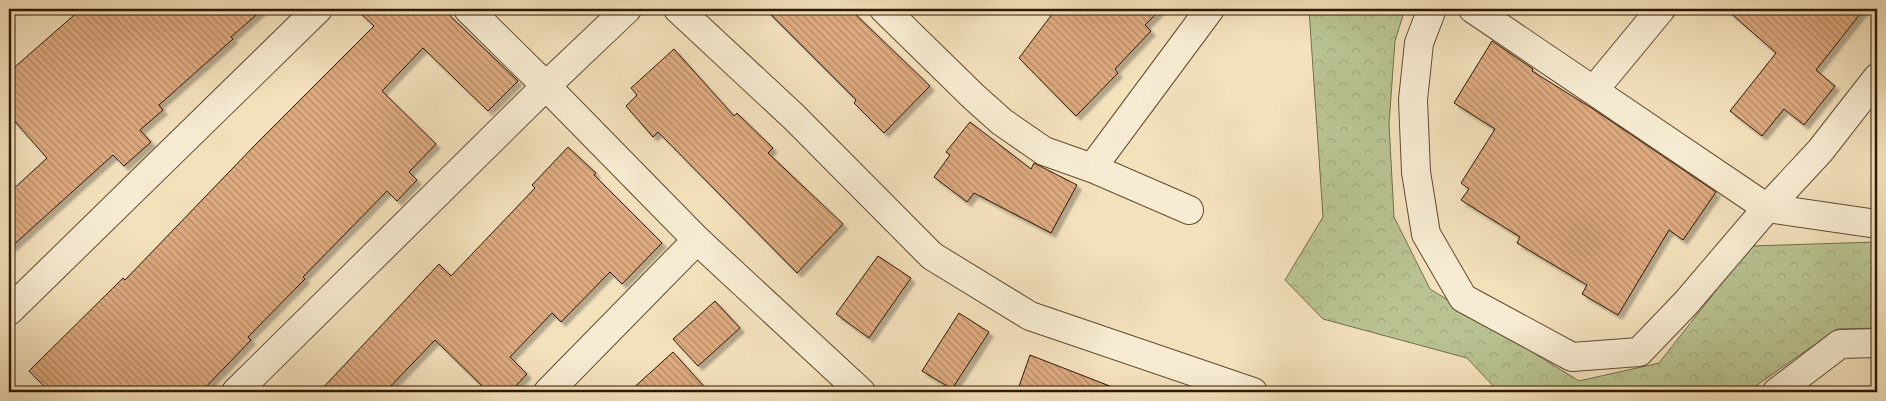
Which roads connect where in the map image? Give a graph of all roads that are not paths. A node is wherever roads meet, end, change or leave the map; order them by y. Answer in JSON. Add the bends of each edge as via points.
{"nodes":[{"id":1,"x":318,"y":9,"type":"edge"},
{"id":2,"x":468,"y":9,"type":"edge"},
{"id":3,"x":627,"y":9,"type":"edge"},
{"id":4,"x":678,"y":9,"type":"edge"},
{"id":5,"x":884,"y":9,"type":"edge"},
{"id":6,"x":1432,"y":9,"type":"edge"},
{"id":7,"x":1473,"y":9,"type":"edge"},
{"id":8,"x":1661,"y":9,"type":"edge"},
{"id":9,"x":1198,"y":13,"type":"edge"},
{"id":10,"x":1877,"y":78,"type":"edge"},
{"id":11,"x":546,"y":86,"type":"junction"},
{"id":12,"x":1594,"y":90,"type":"junction"},
{"id":13,"x":1092,"y":168,"type":"junction"},
{"id":14,"x":1767,"y":208,"type":"junction"},
{"id":15,"x":1189,"y":210,"type":"dead end"},
{"id":16,"x":1877,"y":224,"type":"edge"},
{"id":17,"x":697,"y":240,"type":"junction"},
{"id":18,"x":9,"y":311,"type":"edge"},
{"id":19,"x":1877,"y":343,"type":"edge"},
{"id":20,"x":236,"y":392,"type":"edge"},
{"id":21,"x":548,"y":392,"type":"edge"},
{"id":22,"x":861,"y":392,"type":"edge"},
{"id":23,"x":1253,"y":392,"type":"edge"},
{"id":24,"x":1777,"y":392,"type":"edge"}],
"edges":[{"from":1,"to":18,"type":"street"},
{"from":2,"to":11,"type":"street"},
{"from":3,"to":11,"type":"street"},
{"from":4,"to":23,"type":"street","via":[[794,117],[932,256],[1030,316]]},
{"from":5,"to":13,"type":"street","via":[[1002,122],[1044,151]]},
{"from":6,"to":14,"type":"street","via":[[1419,43],[1413,100],[1416,172],[1426,234],[1463,298],[1572,357],[1639,352],[1686,303]]},
{"from":7,"to":12,"type":"street"},
{"from":8,"to":12,"type":"street"},
{"from":9,"to":13,"type":"street"},
{"from":10,"to":14,"type":"street","via":[[1820,151]]},
{"from":11,"to":17,"type":"street"},
{"from":11,"to":20,"type":"street"},
{"from":12,"to":14,"type":"street"},
{"from":13,"to":15,"type":"street"},
{"from":14,"to":16,"type":"street"},
{"from":17,"to":21,"type":"street"},
{"from":17,"to":22,"type":"street"},
{"from":19,"to":24,"type":"street","via":[[1840,344]]}]}
